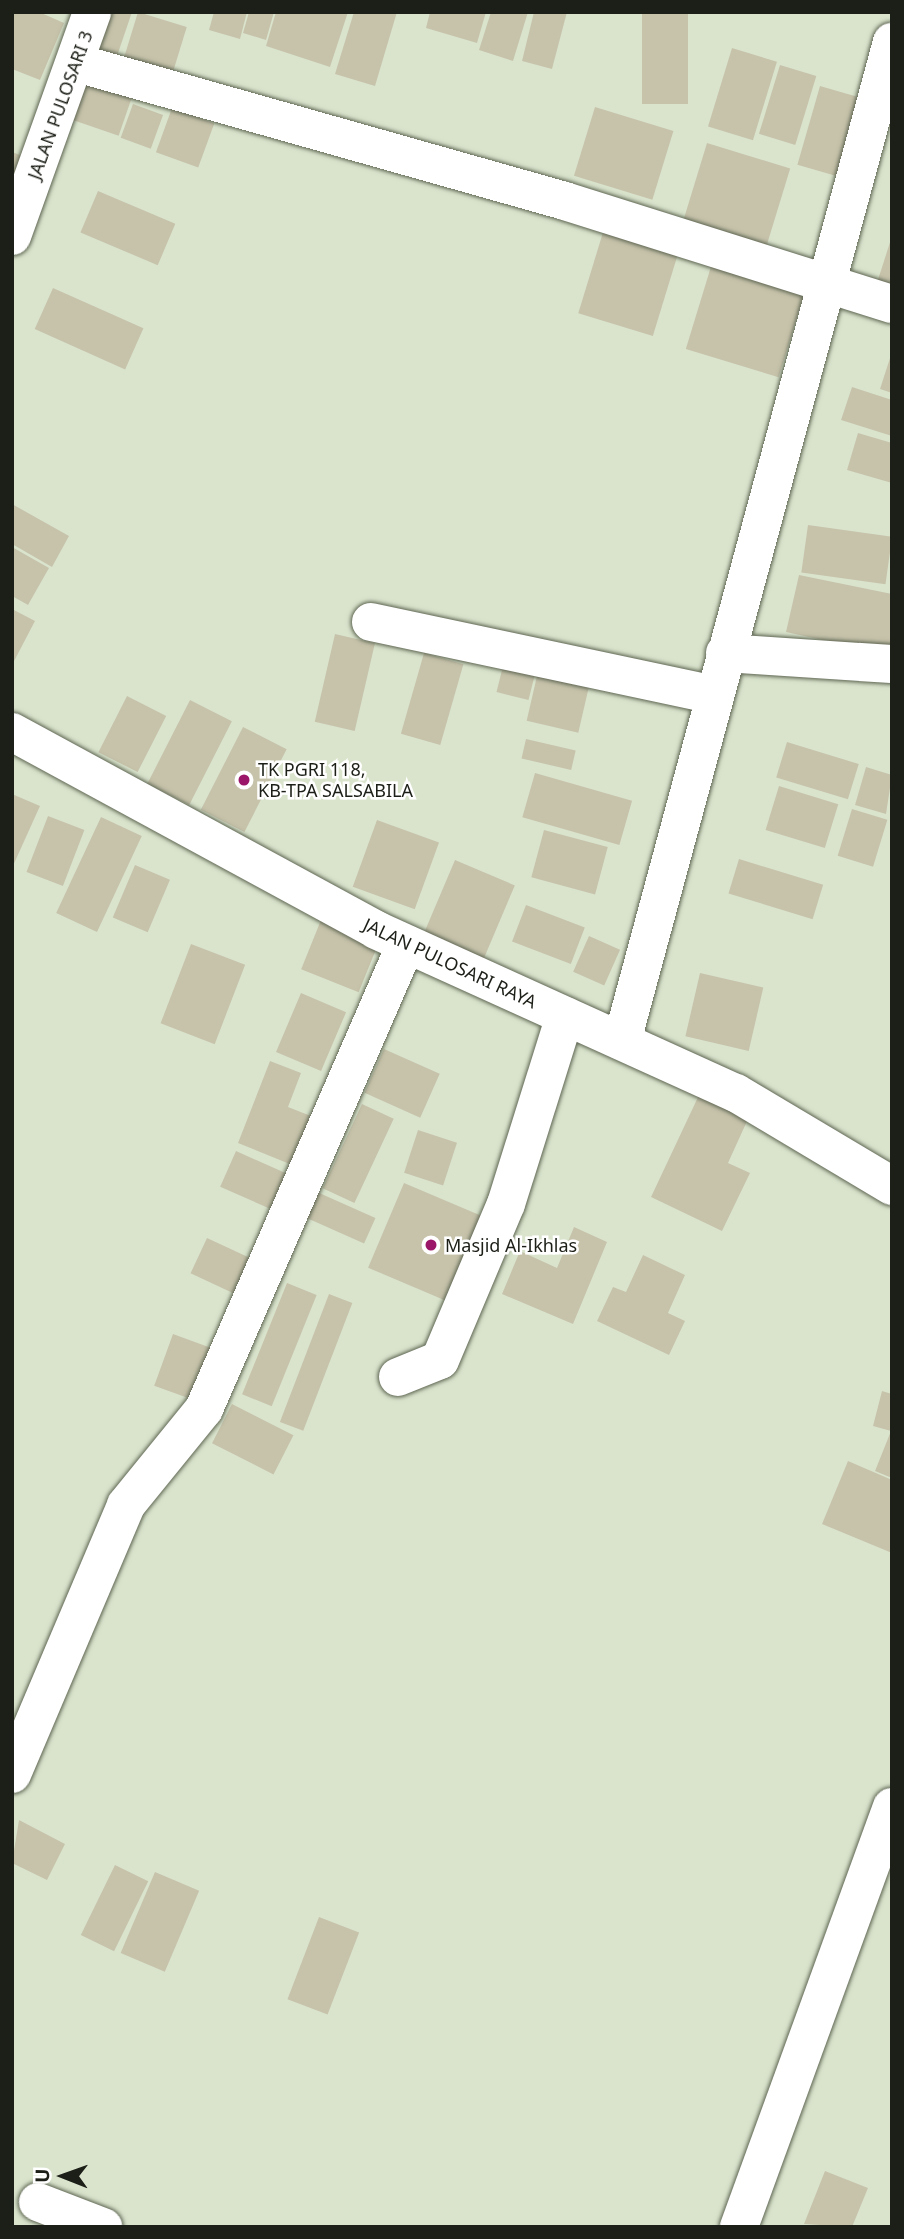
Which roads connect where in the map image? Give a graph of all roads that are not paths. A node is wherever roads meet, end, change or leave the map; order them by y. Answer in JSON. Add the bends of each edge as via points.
{"nodes":[{"id":1,"x":83,"y":15,"type":"edge"},
{"id":2,"x":892,"y":42,"type":"edge"},
{"id":3,"x":77,"y":63,"type":"junction"},
{"id":4,"x":12,"y":236,"type":"edge"},
{"id":5,"x":827,"y":285,"type":"junction"},
{"id":6,"x":892,"y":304,"type":"edge"},
{"id":7,"x":371,"y":622,"type":"dead end"},
{"id":8,"x":726,"y":653,"type":"junction"},
{"id":9,"x":892,"y":664,"type":"edge"},
{"id":10,"x":715,"y":695,"type":"junction"},
{"id":11,"x":12,"y":732,"type":"edge"},
{"id":12,"x":407,"y":944,"type":"junction"},
{"id":13,"x":565,"y":1016,"type":"junction"},
{"id":14,"x":622,"y":1041,"type":"junction"},
{"id":15,"x":892,"y":1186,"type":"edge"},
{"id":16,"x":398,"y":1377,"type":"dead end"},
{"id":17,"x":12,"y":1774,"type":"edge"},
{"id":18,"x":892,"y":1807,"type":"edge"},
{"id":19,"x":38,"y":2202,"type":"dead end"},
{"id":20,"x":103,"y":2227,"type":"edge"},
{"id":21,"x":739,"y":2227,"type":"edge"}],
"edges":[{"from":1,"to":3,"type":"street","name":"JALAN PULOSARI 3"},
{"from":2,"to":5,"type":"street"},
{"from":3,"to":4,"type":"street","name":"JALAN PULOSARI 3"},
{"from":3,"to":5,"type":"street","via":[[565,201]]},
{"from":5,"to":6,"type":"street"},
{"from":5,"to":8,"type":"street"},
{"from":7,"to":10,"type":"street"},
{"from":8,"to":9,"type":"street"},
{"from":8,"to":10,"type":"street"},
{"from":10,"to":14,"type":"street"},
{"from":11,"to":12,"type":"street","name":"JALAN PULOSARI RAYA"},
{"from":12,"to":13,"type":"street","name":"JALAN PULOSARI RAYA"},
{"from":12,"to":17,"type":"street","via":[[204,1409],[126,1505]]},
{"from":13,"to":14,"type":"street","name":"JALAN PULOSARI RAYA"},
{"from":13,"to":16,"type":"street","via":[[506,1204],[440,1360]]},
{"from":14,"to":15,"type":"street","name":"JALAN PULOSARI RAYA","via":[[736,1093]]},
{"from":18,"to":21,"type":"street"},
{"from":19,"to":20,"type":"street"}]}
